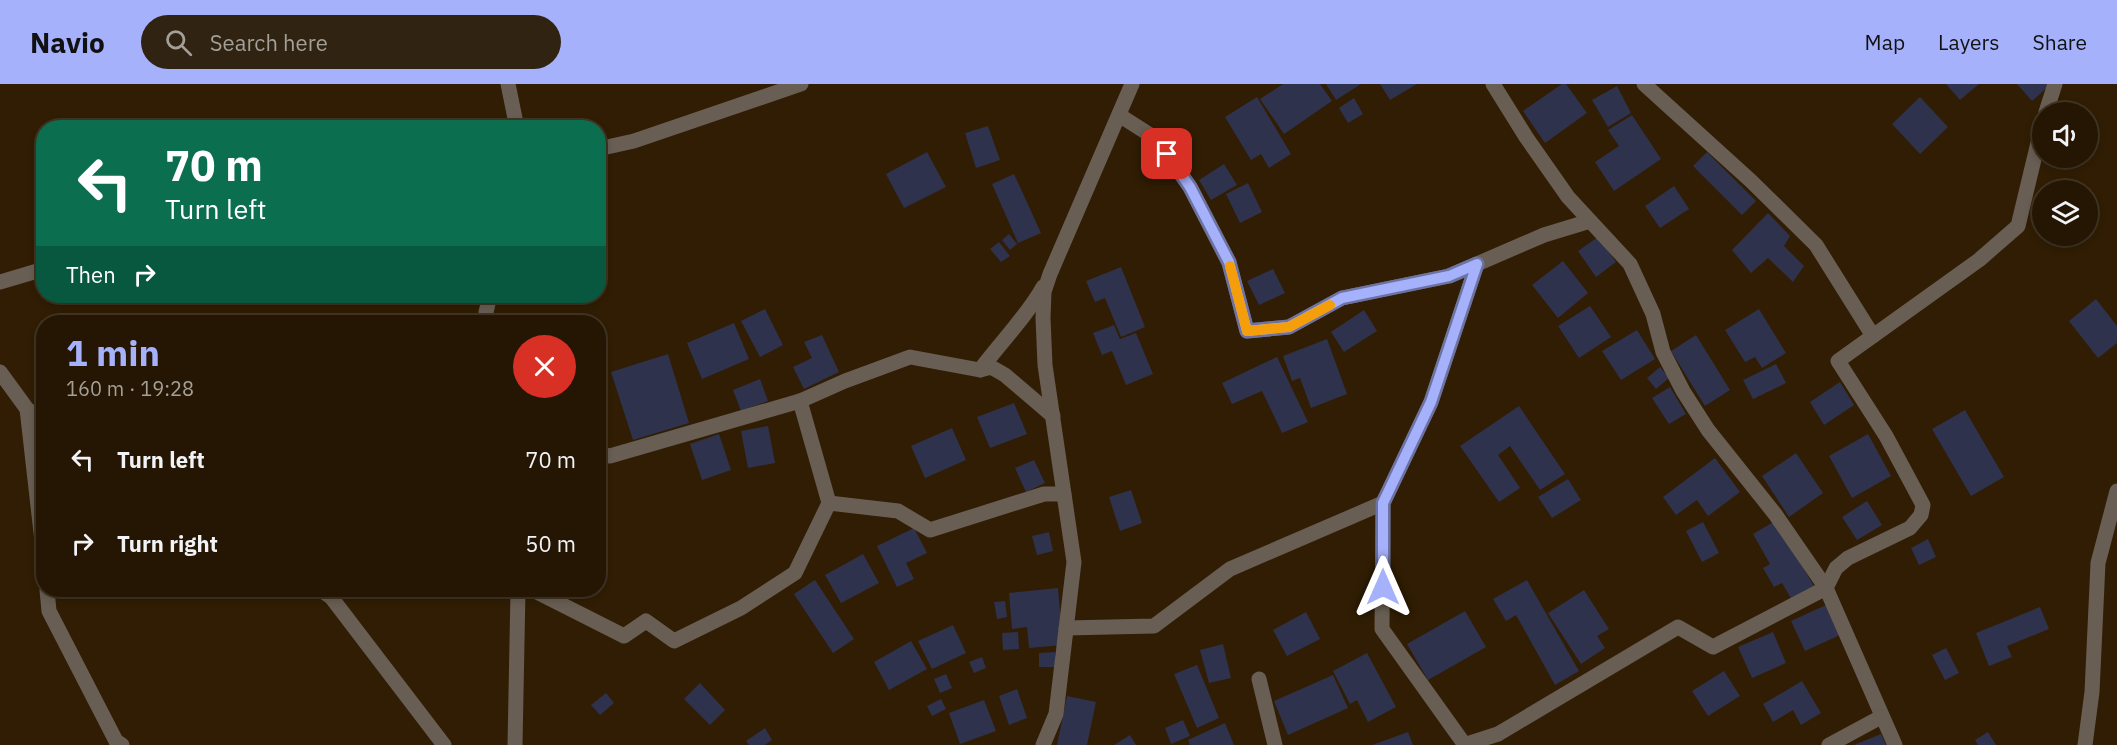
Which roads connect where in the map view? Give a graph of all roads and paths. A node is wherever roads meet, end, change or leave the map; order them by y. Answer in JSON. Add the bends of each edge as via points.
{"nodes":[{"id":1,"x":508,"y":84,"type":"edge"},
{"id":2,"x":801,"y":84,"type":"edge"},
{"id":3,"x":1132,"y":84,"type":"edge"},
{"id":4,"x":1493,"y":84,"type":"edge"},
{"id":5,"x":1644,"y":84,"type":"edge"},
{"id":6,"x":2055,"y":84,"type":"edge"},
{"id":7,"x":2049,"y":102,"type":"edge"},
{"id":8,"x":1119,"y":115,"type":"junction"},
{"id":9,"x":515,"y":120,"type":"edge"},
{"id":10,"x":606,"y":146,"type":"edge"},
{"id":11,"x":2032,"y":168,"type":"edge"},
{"id":12,"x":1590,"y":221,"type":"junction"},
{"id":13,"x":1477,"y":264,"type":"junction"},
{"id":14,"x":36,"y":271,"type":"edge"},
{"id":15,"x":1050,"y":274,"type":"junction"},
{"id":16,"x":0,"y":282,"type":"edge"},
{"id":17,"x":1873,"y":336,"type":"junction"},
{"id":18,"x":980,"y":370,"type":"junction"},
{"id":19,"x":0,"y":372,"type":"edge"},
{"id":20,"x":800,"y":401,"type":"junction"},
{"id":21,"x":27,"y":410,"type":"junction"},
{"id":22,"x":36,"y":415,"type":"edge"},
{"id":23,"x":1053,"y":416,"type":"junction"},
{"id":24,"x":606,"y":455,"type":"edge"},
{"id":25,"x":36,"y":489,"type":"edge"},
{"id":26,"x":2117,"y":491,"type":"edge"},
{"id":27,"x":1064,"y":494,"type":"junction"},
{"id":28,"x":829,"y":503,"type":"junction"},
{"id":29,"x":1383,"y":503,"type":"junction"},
{"id":30,"x":1826,"y":588,"type":"junction"},
{"id":31,"x":48,"y":597,"type":"edge"},
{"id":32,"x":331,"y":597,"type":"edge"},
{"id":33,"x":518,"y":597,"type":"edge"},
{"id":34,"x":547,"y":597,"type":"edge"},
{"id":35,"x":1066,"y":628,"type":"junction"},
{"id":36,"x":1259,"y":679,"type":"dead end"},
{"id":37,"x":1881,"y":717,"type":"junction"},
{"id":38,"x":1503,"y":740,"type":"edge"},
{"id":39,"x":122,"y":745,"type":"edge"},
{"id":40,"x":444,"y":745,"type":"edge"},
{"id":41,"x":515,"y":745,"type":"edge"},
{"id":42,"x":1043,"y":745,"type":"edge"},
{"id":43,"x":1275,"y":745,"type":"edge"},
{"id":44,"x":1465,"y":745,"type":"edge"},
{"id":45,"x":1830,"y":745,"type":"edge"},
{"id":46,"x":1894,"y":745,"type":"edge"},
{"id":47,"x":2085,"y":745,"type":"edge"}],
"edges":[{"from":1,"to":9,"type":"street"},
{"from":2,"to":10,"type":"street","via":[[634,141]]},
{"from":3,"to":8,"type":"street"},
{"from":4,"to":12,"type":"street","via":[[1562,188]]},
{"from":5,"to":17,"type":"street","via":[[1751,181],[1815,246]]},
{"from":6,"to":7,"type":"street"},
{"from":8,"to":13,"type":"street","via":[[1155,138],[1190,187],[1229,262],[1247,331],[1289,327],[1342,298],[1449,276]]},
{"from":8,"to":15,"type":"street"},
{"from":11,"to":17,"type":"street","via":[[2018,226],[1979,260]]},
{"from":12,"to":13,"type":"street","via":[[1544,235]]},
{"from":12,"to":30,"type":"street","via":[[1630,264],[1653,314],[1663,352],[1683,392]]},
{"from":13,"to":29,"type":"street","via":[[1431,402]]},
{"from":14,"to":16,"type":"street"},
{"from":15,"to":18,"type":"street","via":[[1032,306]]},
{"from":15,"to":23,"type":"street","via":[[1044,292],[1043,318]]},
{"from":17,"to":30,"type":"street","via":[[1838,361],[1886,436],[1923,505],[1921,515],[1910,528],[1848,558],[1836,568]]},
{"from":18,"to":20,"type":"street","via":[[910,357]]},
{"from":18,"to":23,"type":"street","via":[[992,368],[1005,375]]},
{"from":19,"to":21,"type":"street"},
{"from":20,"to":24,"type":"street"},
{"from":20,"to":28,"type":"street"},
{"from":21,"to":22,"type":"street"},
{"from":21,"to":25,"type":"street"},
{"from":23,"to":27,"type":"street"},
{"from":26,"to":47,"type":"street","via":[[2098,563],[2092,692]]},
{"from":27,"to":28,"type":"street","via":[[1044,494],[930,530],[898,511]]},
{"from":27,"to":35,"type":"street","via":[[1074,562]]},
{"from":28,"to":34,"type":"street","via":[[795,573],[741,608],[674,640],[646,621],[624,636]]},
{"from":29,"to":35,"type":"street","via":[[1230,569],[1154,626]]},
{"from":29,"to":44,"type":"street","via":[[1382,629]]},
{"from":30,"to":37,"type":"street"},
{"from":30,"to":38,"type":"street","via":[[1713,647],[1678,627]]},
{"from":31,"to":39,"type":"street","via":[[49,610],[116,741]]},
{"from":32,"to":40,"type":"street"},
{"from":33,"to":41,"type":"street"},
{"from":35,"to":42,"type":"street","via":[[1056,714]]},
{"from":36,"to":43,"type":"street"},
{"from":37,"to":45,"type":"street"},
{"from":37,"to":46,"type":"street"},
{"from":38,"to":44,"type":"street"}]}
